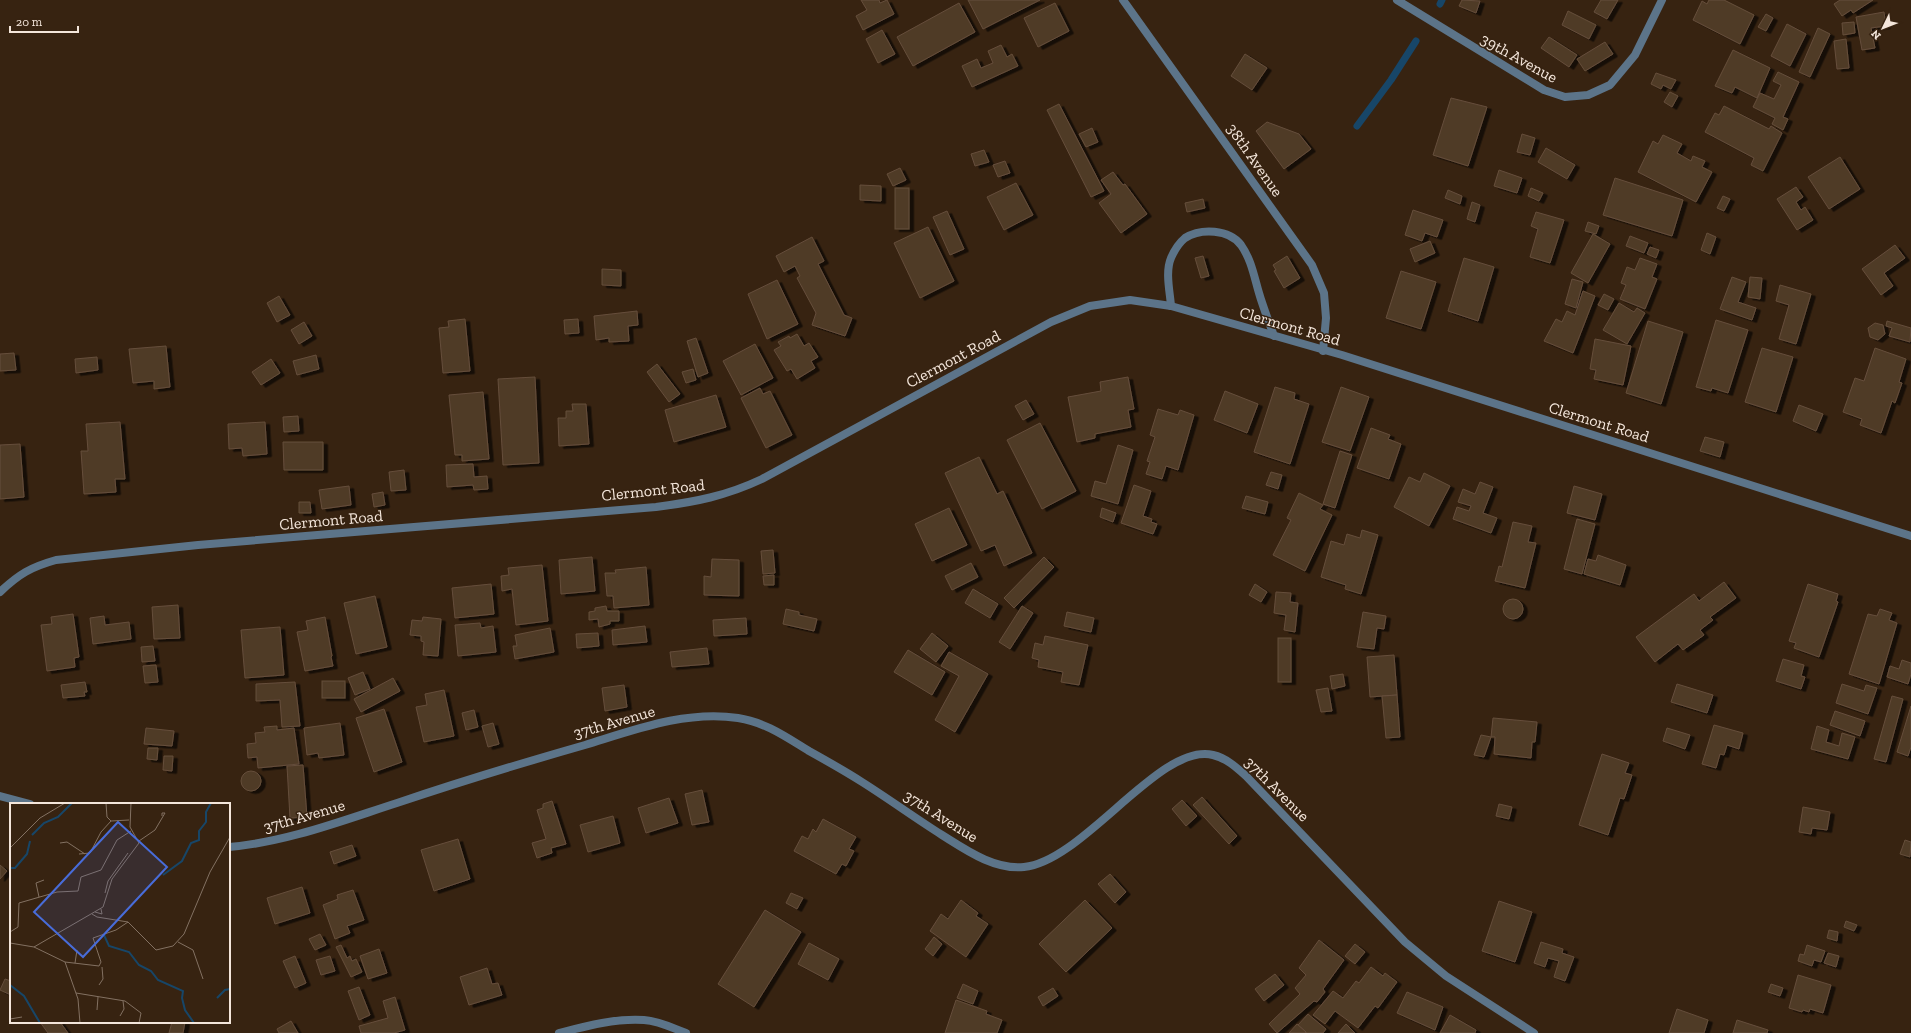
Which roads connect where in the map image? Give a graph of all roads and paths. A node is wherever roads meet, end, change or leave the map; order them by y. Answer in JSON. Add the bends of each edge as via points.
{"nodes":[{"id":1,"x":1123,"y":0,"type":"edge"},
{"id":2,"x":1397,"y":0,"type":"edge"},
{"id":3,"x":1662,"y":0,"type":"edge"},
{"id":4,"x":1171,"y":306,"type":"junction"},
{"id":5,"x":1274,"y":336,"type":"junction"},
{"id":6,"x":1324,"y":350,"type":"junction"},
{"id":7,"x":1911,"y":536,"type":"edge"},
{"id":8,"x":0,"y":592,"type":"edge"},
{"id":9,"x":0,"y":796,"type":"edge"},
{"id":10,"x":26,"y":803,"type":"edge"},
{"id":11,"x":230,"y":847,"type":"edge"},
{"id":12,"x":559,"y":1033,"type":"edge"},
{"id":13,"x":686,"y":1033,"type":"edge"},
{"id":14,"x":1534,"y":1033,"type":"edge"}],
"edges":[{"from":1,"to":6,"type":"street","name":"38th Avenue","via":[[1312,265],[1324,293]]},
{"from":2,"to":3,"type":"street","name":"39th Avenue","via":[[1544,90],[1565,97],[1588,95],[1610,85],[1635,55]]},
{"from":4,"to":5,"type":"street","name":"Clermont Road"},
{"from":4,"to":5,"type":"street","via":[[1170,259],[1179,244],[1185,238],[1196,234],[1220,232],[1240,243],[1248,255]]},
{"from":4,"to":8,"type":"street","name":"Clermont Road","via":[[1130,300],[1075,311],[762,479],[718,497],[656,507],[213,544],[56,560],[25,571]]},
{"from":5,"to":6,"type":"street","name":"Clermont Road"},
{"from":6,"to":7,"type":"street","name":"Clermont Road"},
{"from":9,"to":10,"type":"street"},
{"from":11,"to":14,"type":"street","name":"37th Avenue","via":[[256,845],[297,835],[480,776],[664,721],[699,717],[738,718],[766,726],[860,780],[973,854],[1001,865],[1025,867],[1050,859],[1072,845],[1169,767],[1192,756],[1211,754],[1228,761],[1246,776],[1405,942],[1446,976]]},
{"from":12,"to":13,"type":"street","via":[[622,1020],[645,1020]]}]}
